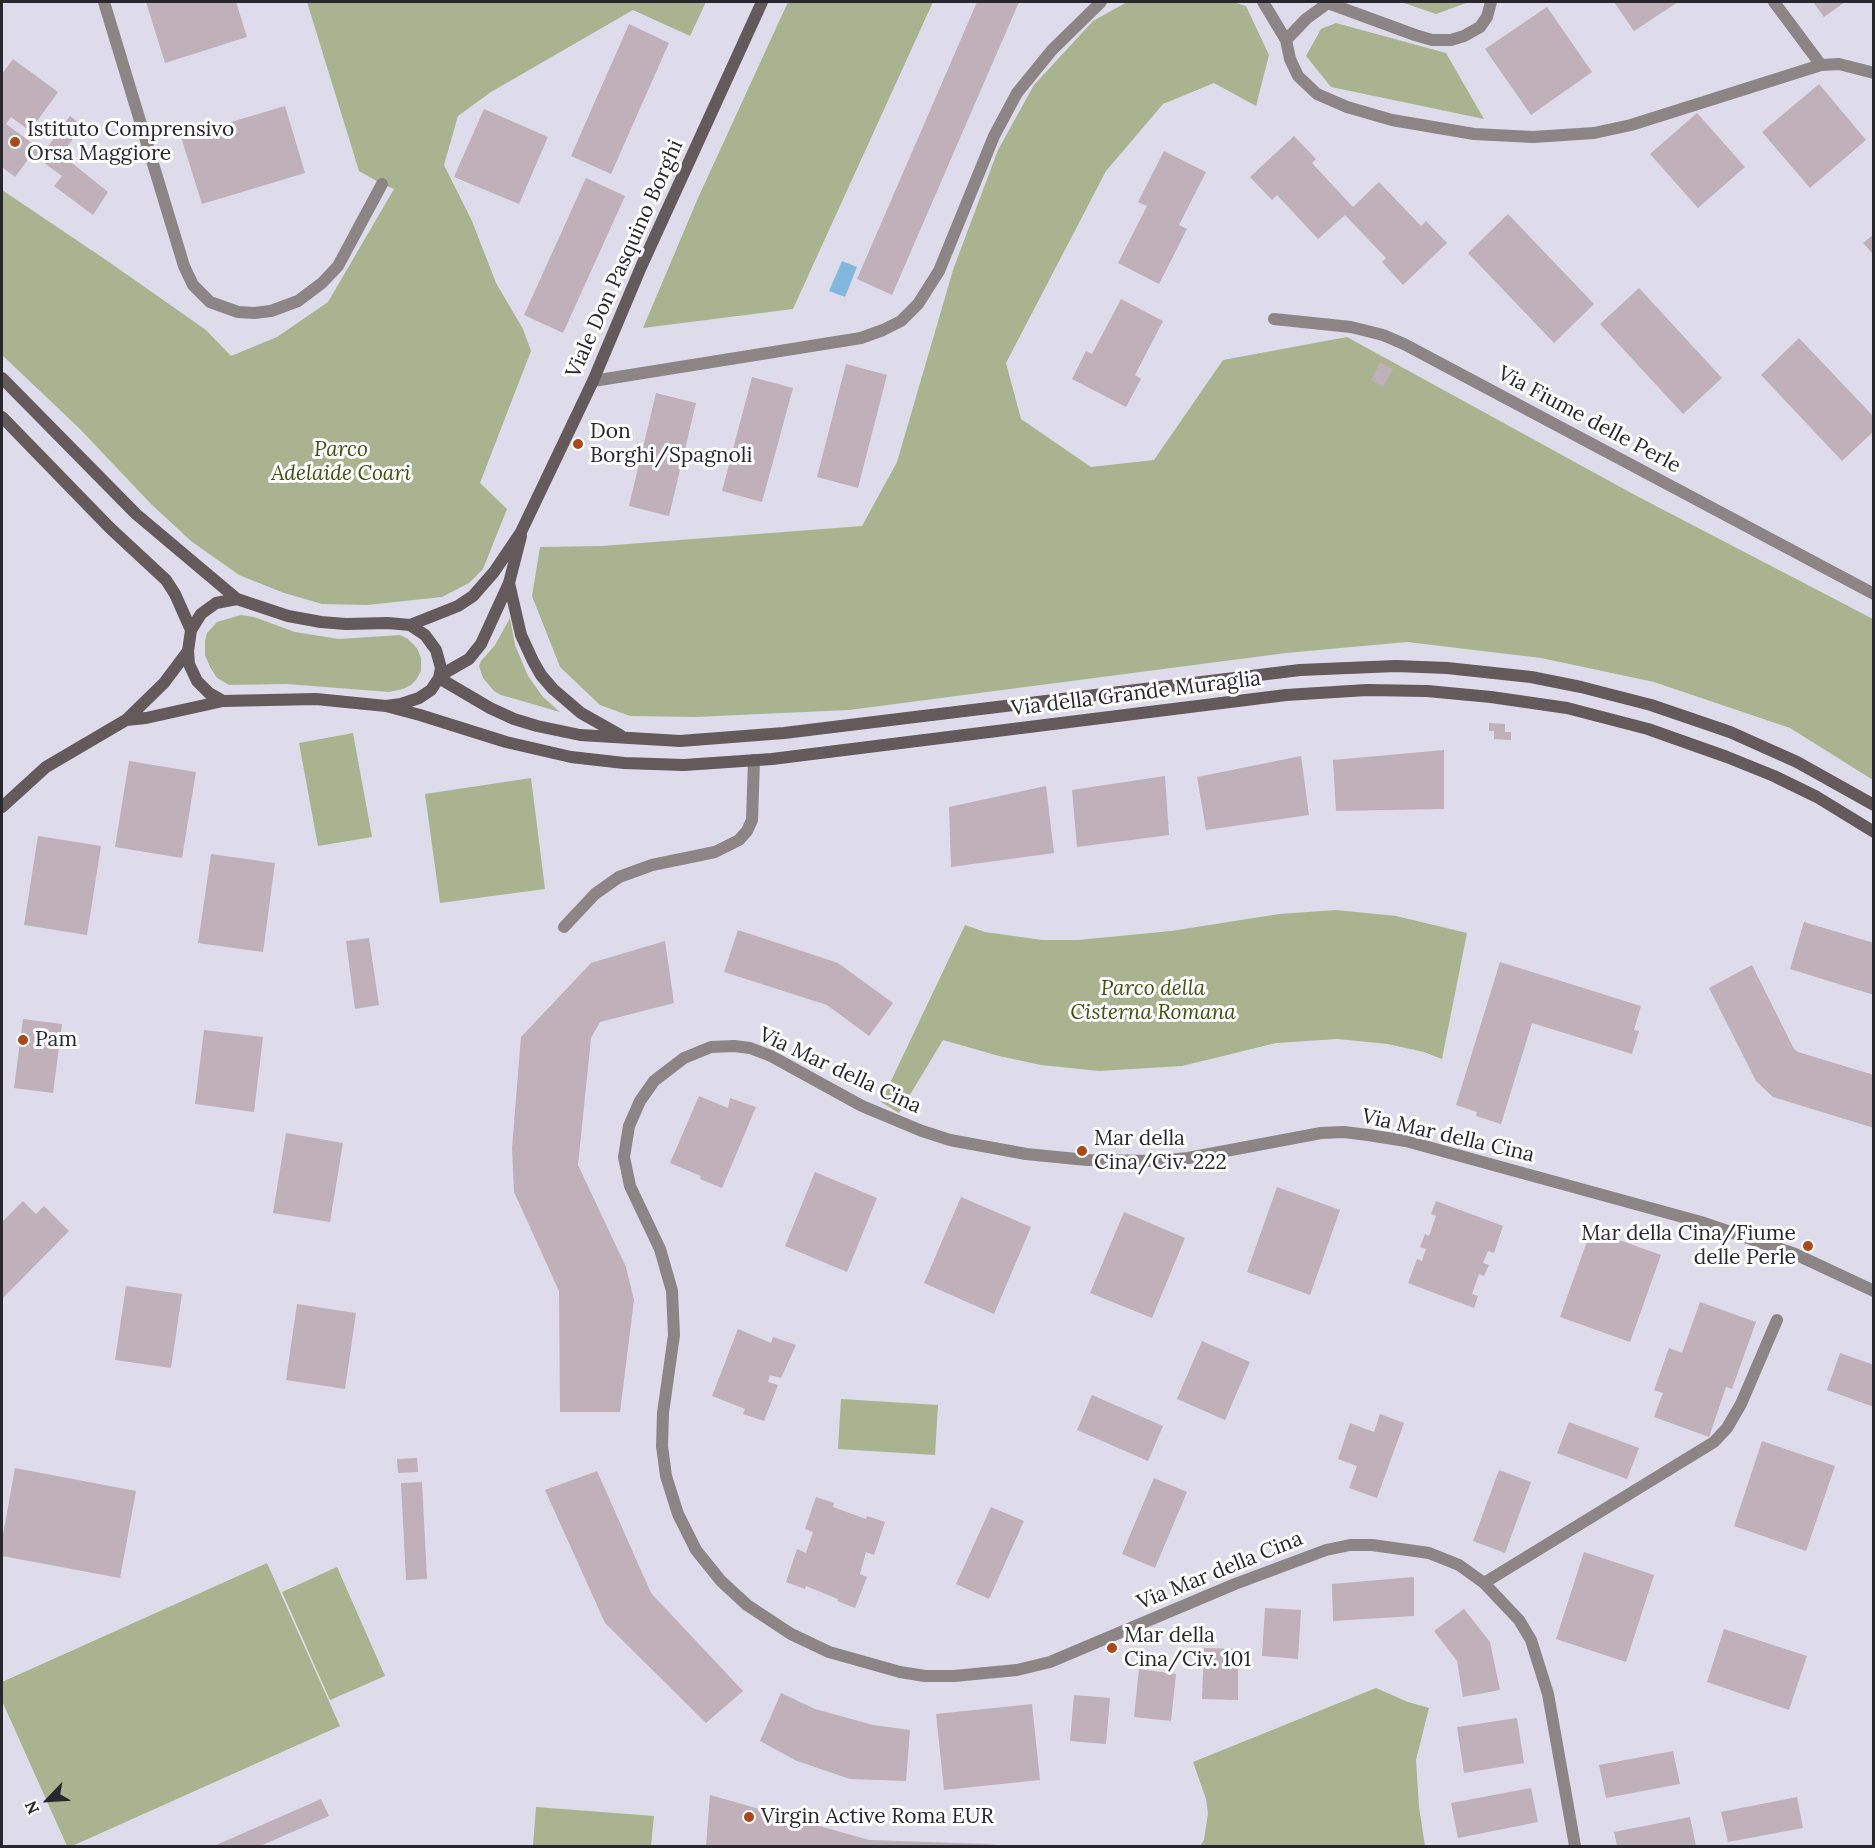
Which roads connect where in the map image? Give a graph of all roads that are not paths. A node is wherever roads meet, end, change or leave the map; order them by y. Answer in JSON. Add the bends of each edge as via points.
{"nodes":[{"id":1,"x":104,"y":2,"type":"edge"},
{"id":2,"x":762,"y":2,"type":"edge"},
{"id":3,"x":1101,"y":2,"type":"edge"},
{"id":4,"x":1263,"y":2,"type":"edge"},
{"id":5,"x":1327,"y":2,"type":"edge"},
{"id":6,"x":1491,"y":2,"type":"edge"},
{"id":7,"x":1774,"y":2,"type":"edge"},
{"id":8,"x":1286,"y":40,"type":"junction"},
{"id":9,"x":1821,"y":65,"type":"junction"},
{"id":10,"x":1874,"y":73,"type":"edge"},
{"id":11,"x":382,"y":184,"type":"dead end"},
{"id":12,"x":1274,"y":319,"type":"dead end"},
{"id":13,"x":2,"y":378,"type":"edge"},
{"id":14,"x":593,"y":381,"type":"junction"},
{"id":15,"x":2,"y":417,"type":"edge"},
{"id":16,"x":521,"y":532,"type":"junction"},
{"id":17,"x":510,"y":583,"type":"junction"},
{"id":18,"x":1874,"y":594,"type":"edge"},
{"id":19,"x":237,"y":599,"type":"junction"},
{"id":20,"x":410,"y":625,"type":"junction"},
{"id":21,"x":191,"y":630,"type":"junction"},
{"id":22,"x":188,"y":651,"type":"junction"},
{"id":23,"x":440,"y":676,"type":"junction"},
{"id":24,"x":223,"y":700,"type":"junction"},
{"id":25,"x":386,"y":706,"type":"junction"},
{"id":26,"x":126,"y":720,"type":"junction"},
{"id":27,"x":629,"y":739,"type":"junction"},
{"id":28,"x":754,"y":760,"type":"junction"},
{"id":29,"x":1874,"y":805,"type":"edge"},
{"id":30,"x":2,"y":807,"type":"edge"},
{"id":31,"x":1874,"y":832,"type":"edge"},
{"id":32,"x":564,"y":927,"type":"dead end"},
{"id":33,"x":1874,"y":1291,"type":"edge"},
{"id":34,"x":1777,"y":1320,"type":"dead end"},
{"id":35,"x":1484,"y":1583,"type":"junction"},
{"id":36,"x":1575,"y":1846,"type":"edge"}],
"edges":[{"from":1,"to":11,"type":"street","via":[[184,266],[193,285],[210,302],[254,313],[298,301],[338,266]]},
{"from":2,"to":14,"type":"street","name":"Viale Don Pasquino Borghi"},
{"from":3,"to":14,"type":"street","via":[[1052,50],[1017,93],[994,136],[939,271],[902,321],[861,338]]},
{"from":4,"to":8,"type":"street"},
{"from":5,"to":6,"type":"street","via":[[1401,31],[1444,41],[1479,27]]},
{"from":5,"to":8,"type":"street"},
{"from":7,"to":9,"type":"street"},
{"from":8,"to":9,"type":"street","via":[[1298,76],[1324,98],[1392,120],[1499,136],[1576,135],[1612,130]]},
{"from":9,"to":10,"type":"street","via":[[1839,64]]},
{"from":12,"to":18,"type":"street","name":"Via Fiume delle Perle","via":[[1351,327],[1404,344]]},
{"from":13,"to":19,"type":"street","via":[[136,514]]},
{"from":14,"to":16,"type":"street","name":"Viale Don Pasquino Borghi"},
{"from":15,"to":21,"type":"street","via":[[166,580]]},
{"from":16,"to":17,"type":"street","name":"Viale Don Pasquino Borghi"},
{"from":16,"to":20,"type":"street","name":"Viale Don Pasquino Borghi","via":[[473,596]]},
{"from":17,"to":23,"type":"street","name":"Viale Don Pasquino Borghi","via":[[474,655]]},
{"from":17,"to":27,"type":"street","via":[[521,634],[541,675],[581,713]]},
{"from":19,"to":20,"type":"street","via":[[321,622]]},
{"from":19,"to":21,"type":"street","via":[[212,606],[201,614]]},
{"from":20,"to":23,"type":"street","via":[[430,641],[438,656]]},
{"from":21,"to":22,"type":"street"},
{"from":22,"to":24,"type":"street","via":[[197,681]]},
{"from":22,"to":26,"type":"street","via":[[164,683]]},
{"from":23,"to":25,"type":"street","name":"Viale Don Pasquino Borghi","via":[[431,690],[419,698]]},
{"from":23,"to":27,"type":"street","name":"Via della Grande Muraglia","via":[[514,719],[580,735]]},
{"from":24,"to":25,"type":"street","via":[[316,699]]},
{"from":24,"to":26,"type":"street"},
{"from":25,"to":28,"type":"street","name":"Via della Grande Muraglia","via":[[514,744],[584,759],[684,765]]},
{"from":26,"to":30,"type":"street","via":[[46,768]]},
{"from":27,"to":29,"type":"street","name":"Via della Grande Muraglia","via":[[729,739],[1300,670],[1413,666],[1531,677],[1651,705],[1730,732],[1797,762]]},
{"from":28,"to":31,"type":"street","name":"Via della Grande Muraglia","via":[[1286,695],[1427,691],[1550,705],[1648,729],[1774,776],[1823,800]]},
{"from":28,"to":32,"type":"street","via":[[752,820],[738,840],[715,852],[652,865],[619,877],[595,894]]},
{"from":33,"to":35,"type":"street","name":"Via Mar della Cina","via":[[1803,1257],[1701,1222],[1406,1141],[1368,1135],[1321,1133],[1155,1161],[1026,1154],[922,1131],[862,1106],[771,1056],[734,1046],[711,1047],[684,1058],[654,1081],[640,1101],[629,1126],[624,1157],[630,1186],[660,1249],[672,1291],[674,1335],[662,1432],[669,1489],[688,1538],[712,1572],[747,1605],[791,1634],[829,1652],[900,1672],[954,1676],[1017,1670],[1050,1662],[1311,1554],[1339,1547],[1384,1546],[1429,1553],[1459,1565]]},
{"from":34,"to":35,"type":"street","via":[[1741,1404],[1714,1442]]},
{"from":35,"to":36,"type":"street","name":"Via Mar della Cina","via":[[1524,1626],[1543,1671]]}]}
